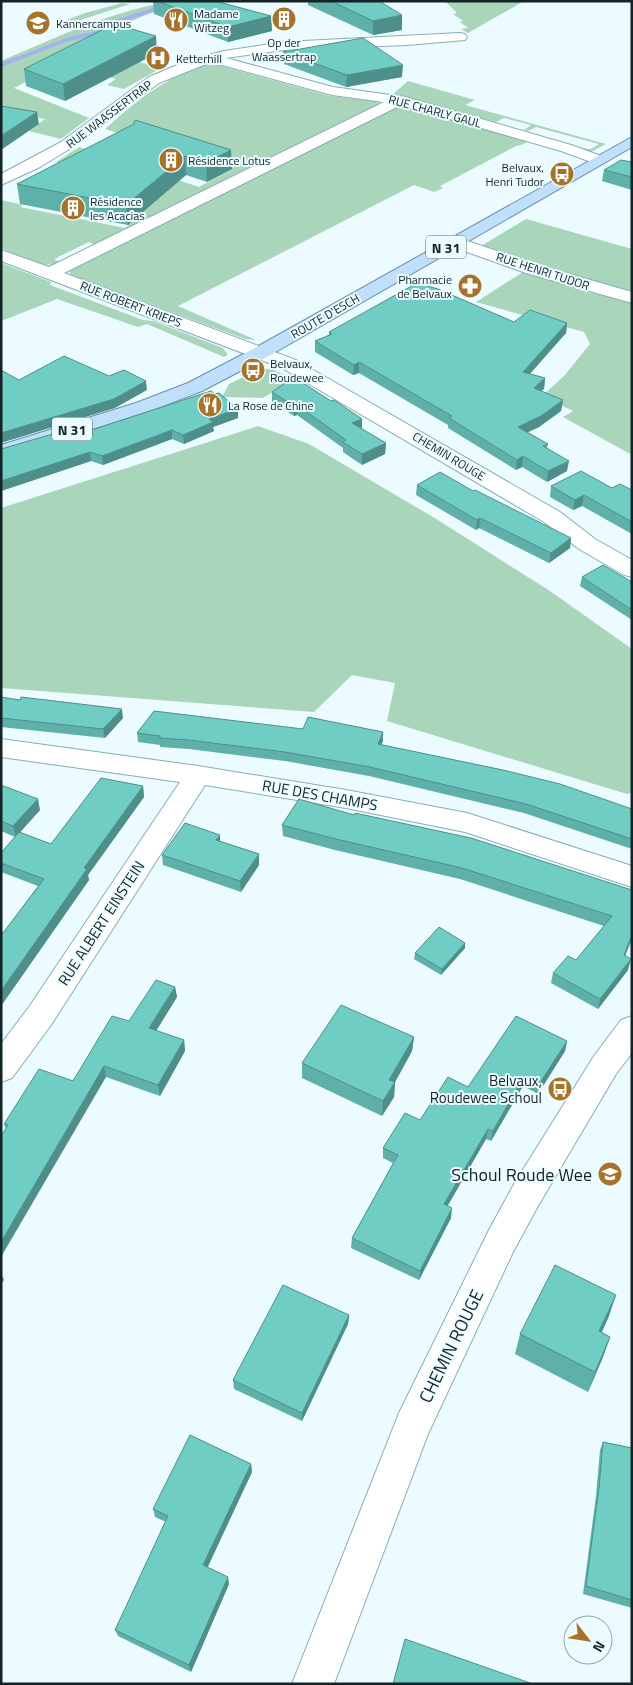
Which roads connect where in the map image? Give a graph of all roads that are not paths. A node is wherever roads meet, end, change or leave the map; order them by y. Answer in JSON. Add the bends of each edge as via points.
{"nodes":[{"id":1,"x":439,"y":24,"type":"dead end"},
{"id":2,"x":420,"y":27,"type":"dead end"},
{"id":3,"x":369,"y":42,"type":"junction"},
{"id":4,"x":210,"y":58,"type":"junction"},
{"id":5,"x":400,"y":100,"type":"junction"},
{"id":6,"x":632,"y":141,"type":"edge"},
{"id":7,"x":600,"y":159,"type":"junction"},
{"id":8,"x":620,"y":164,"type":"edge"},
{"id":9,"x":1,"y":180,"type":"edge"},
{"id":10,"x":456,"y":242,"type":"junction"},
{"id":11,"x":1,"y":255,"type":"edge"},
{"id":12,"x":49,"y":274,"type":"junction"},
{"id":13,"x":632,"y":298,"type":"edge"},
{"id":14,"x":260,"y":353,"type":"junction"},
{"id":15,"x":1,"y":452,"type":"edge"},
{"id":16,"x":632,"y":570,"type":"edge"},
{"id":17,"x":1,"y":748,"type":"edge"},
{"id":18,"x":198,"y":774,"type":"junction"},
{"id":19,"x":632,"y":877,"type":"edge"},
{"id":20,"x":632,"y":1029,"type":"edge"},
{"id":21,"x":1,"y":1069,"type":"edge"},
{"id":22,"x":312,"y":1684,"type":"edge"}],
"edges":[{"from":1,"to":3,"type":"street","name":"RUE WAASSERTRAP","via":[[460,37]]},
{"from":2,"to":3,"type":"street","name":"RUE WAASSERTRAP","via":[[374,36]]},
{"from":3,"to":4,"type":"street","name":"RUE WAASSERTRAP","via":[[280,46]]},
{"from":4,"to":5,"type":"street","name":"RUE CHARLY GAUL","via":[[332,91]]},
{"from":4,"to":9,"type":"street","name":"RUE WAASSERTRAP","via":[[144,85],[69,144]]},
{"from":5,"to":7,"type":"street","name":"RUE CHARLY GAUL"},
{"from":5,"to":12,"type":"street"},
{"from":6,"to":7,"type":"main road","name":"ROUTE D'ESCH","number":"N 31"},
{"from":7,"to":8,"type":"street"},
{"from":7,"to":10,"type":"main road","name":"ROUTE D'ESCH","number":"N 31"},
{"from":10,"to":13,"type":"street","name":"RUE HENRI TUDOR","via":[[532,269]]},
{"from":10,"to":14,"type":"main road","name":"ROUTE D'ESCH","number":"N 31"},
{"from":11,"to":12,"type":"street","name":"RUE ROBERT KRIEPS"},
{"from":12,"to":14,"type":"street","name":"RUE ROBERT KRIEPS"},
{"from":14,"to":15,"type":"main road","name":"ROUTE D'ESCH","number":"N 31","via":[[186,390]]},
{"from":14,"to":16,"type":"street","name":"CHEMIN ROUGE","via":[[334,388],[552,517],[587,544]]},
{"from":17,"to":18,"type":"street","name":"RUE DES CHAMPS"},
{"from":18,"to":19,"type":"street","name":"RUE DES CHAMPS","via":[[466,823]]},
{"from":18,"to":21,"type":"street","name":"RUE ALBERT EINSTEIN","via":[[40,1016]]},
{"from":20,"to":22,"type":"street","name":"CHEMIN ROUGE","via":[[570,1122],[501,1241],[412,1426]]}]}
